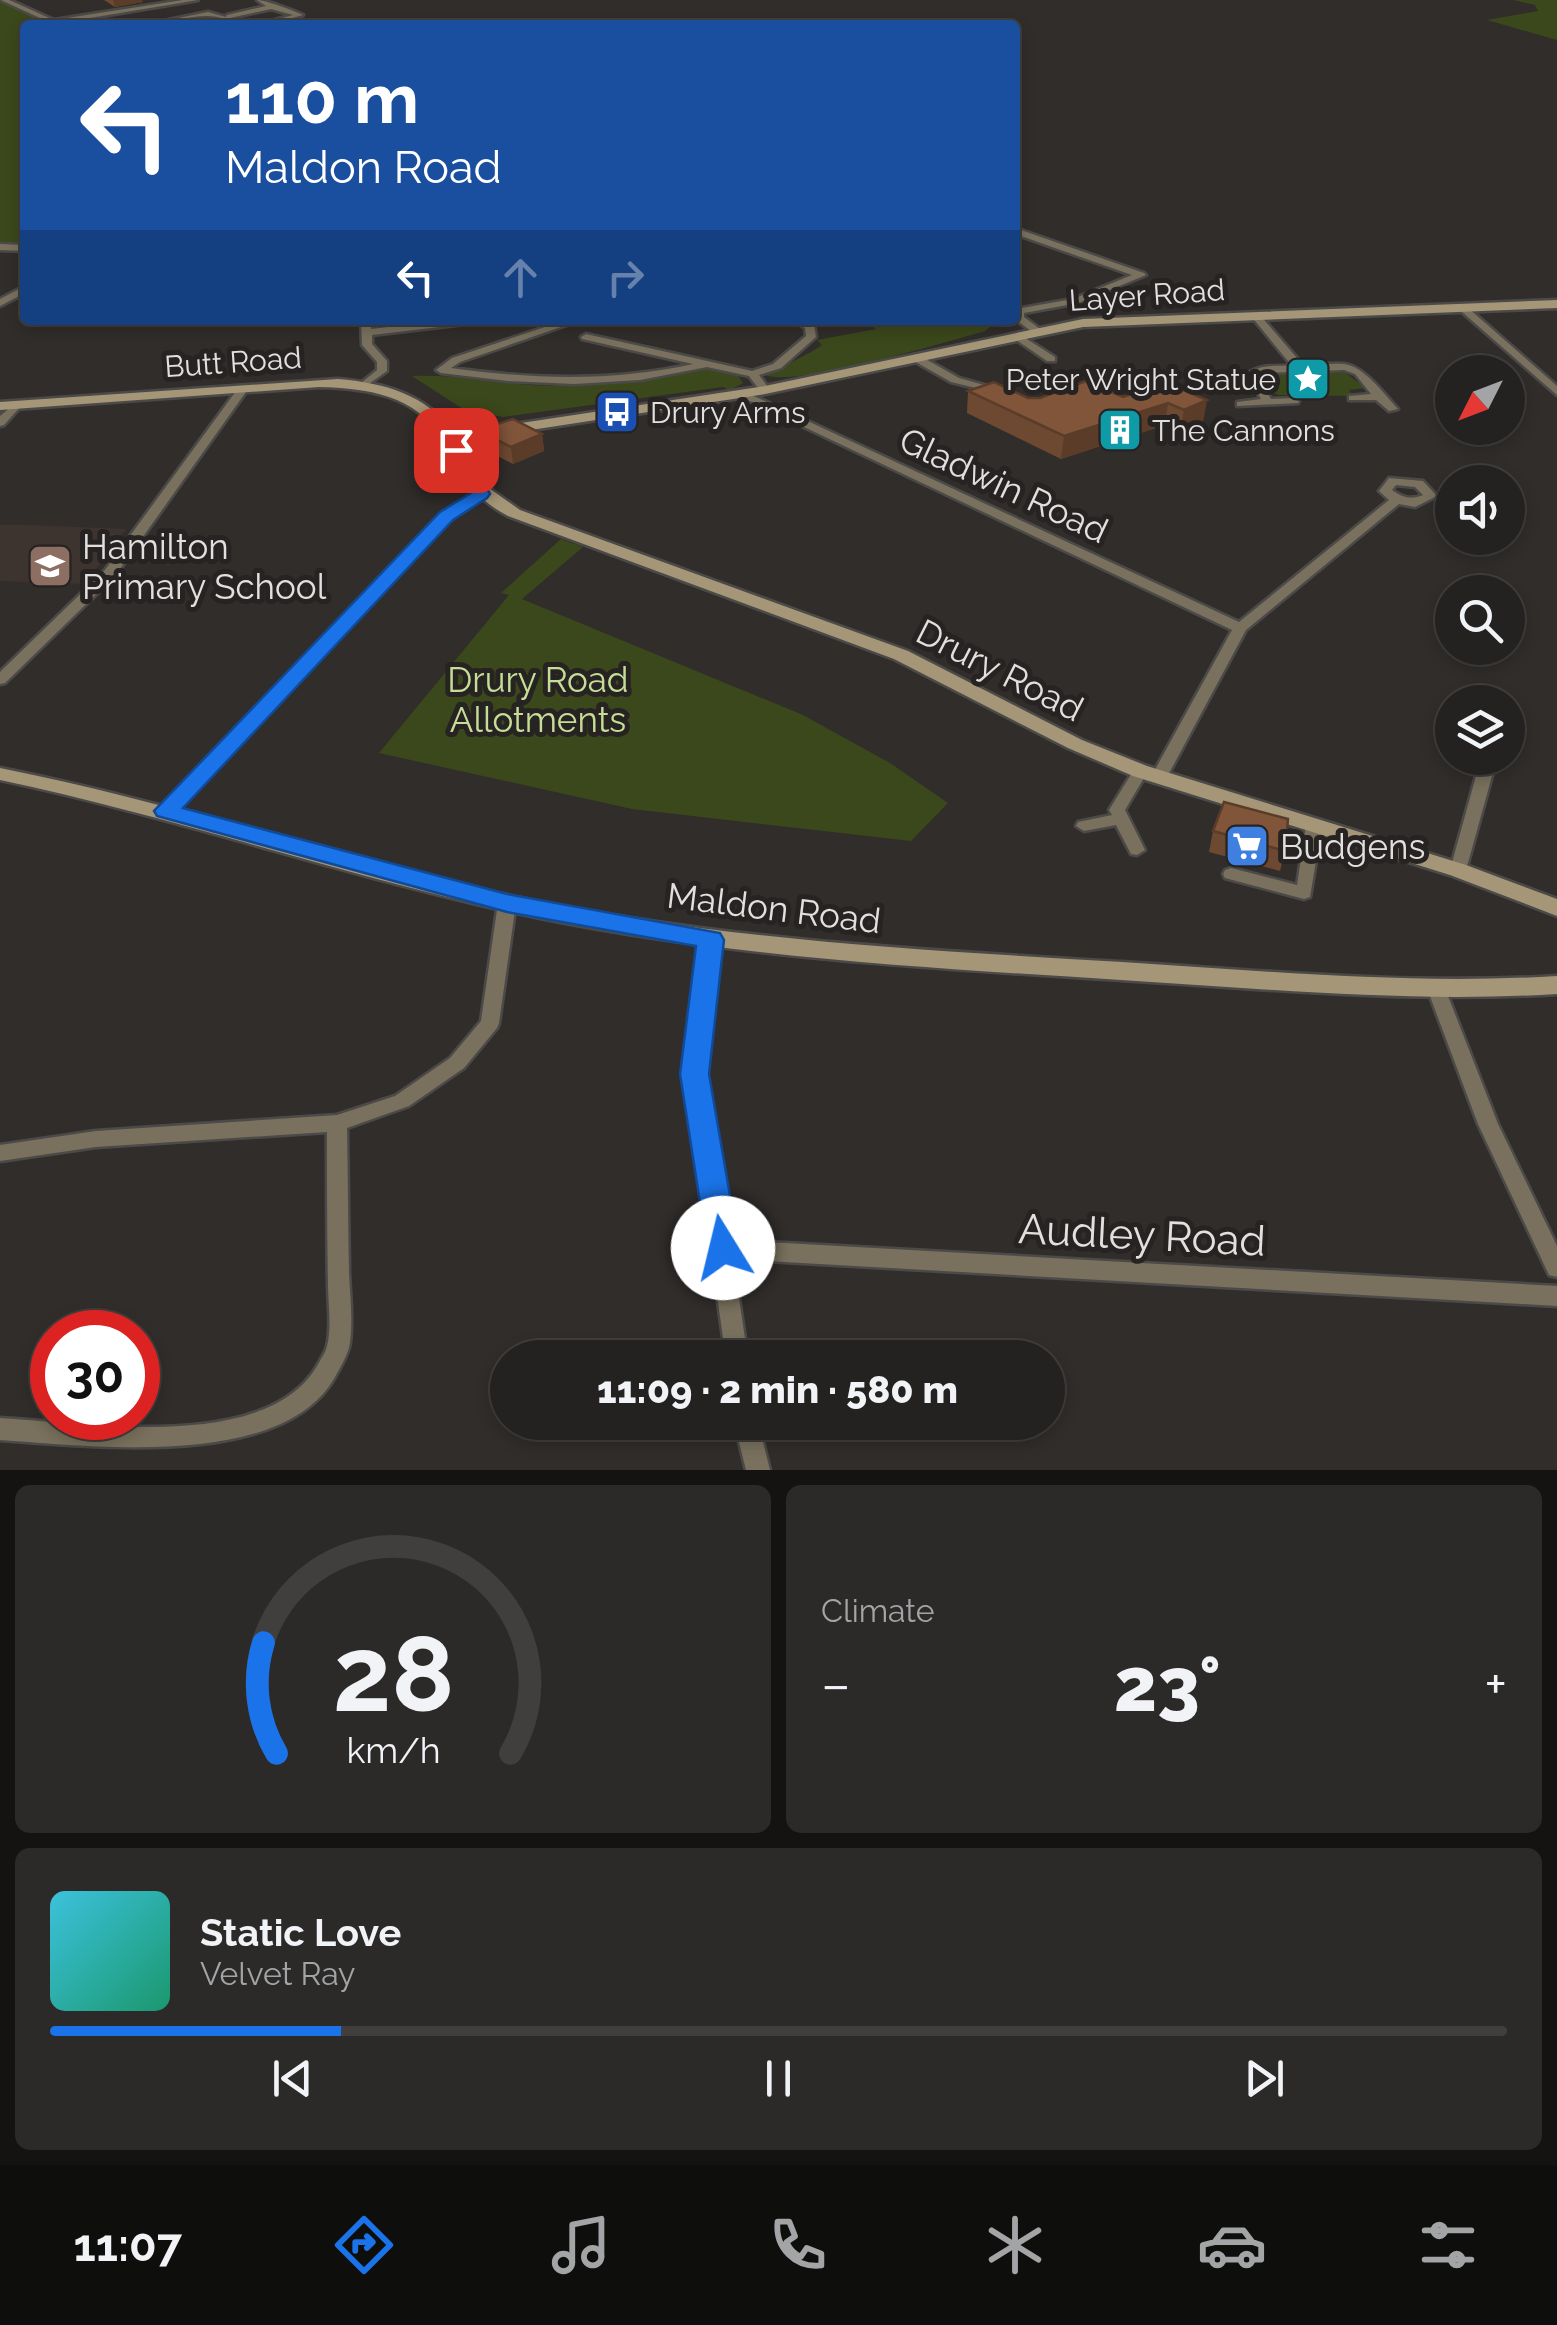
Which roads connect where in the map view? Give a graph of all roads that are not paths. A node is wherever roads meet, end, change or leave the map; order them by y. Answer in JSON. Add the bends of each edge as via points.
{"nodes":[{"id":1,"x":4,"y":0,"type":"edge"},
{"id":2,"x":195,"y":0,"type":"edge"},
{"id":3,"x":259,"y":1,"type":"edge"},
{"id":4,"x":271,"y":7,"type":"junction"},
{"id":5,"x":224,"y":17,"type":"junction"},
{"id":6,"x":48,"y":20,"type":"edge"},
{"id":7,"x":80,"y":20,"type":"edge"},
{"id":8,"x":175,"y":20,"type":"edge"},
{"id":9,"x":236,"y":20,"type":"edge"},
{"id":10,"x":278,"y":20,"type":"edge"},
{"id":11,"x":1020,"y":234,"type":"edge"},
{"id":12,"x":1557,"y":304,"type":"edge"},
{"id":13,"x":1464,"y":309,"type":"junction"},
{"id":14,"x":1020,"y":313,"type":"edge"},
{"id":15,"x":1256,"y":316,"type":"junction"},
{"id":16,"x":1020,"y":317,"type":"edge"},
{"id":17,"x":561,"y":325,"type":"edge"},
{"id":18,"x":808,"y":325,"type":"edge"},
{"id":19,"x":366,"y":326,"type":"edge"},
{"id":20,"x":1039,"y":332,"type":"junction"},
{"id":21,"x":586,"y":337,"type":"dead end"},
{"id":22,"x":1019,"y":337,"type":"junction"},
{"id":23,"x":918,"y":359,"type":"junction"},
{"id":24,"x":1051,"y":359,"type":"dead end"},
{"id":25,"x":706,"y":364,"type":"junction"},
{"id":26,"x":1300,"y":368,"type":"junction"},
{"id":27,"x":753,"y":374,"type":"junction"},
{"id":28,"x":366,"y":384,"type":"junction"},
{"id":29,"x":243,"y":389,"type":"junction"},
{"id":30,"x":764,"y":390,"type":"junction"},
{"id":31,"x":1006,"y":392,"type":"edge"},
{"id":32,"x":1557,"y":392,"type":"edge"},
{"id":33,"x":743,"y":394,"type":"junction"},
{"id":34,"x":1379,"y":396,"type":"junction"},
{"id":35,"x":1353,"y":398,"type":"dead end"},
{"id":36,"x":1294,"y":401,"type":"dead end"},
{"id":37,"x":1268,"y":402,"type":"junction"},
{"id":38,"x":1242,"y":404,"type":"dead end"},
{"id":39,"x":17,"y":405,"type":"junction"},
{"id":40,"x":0,"y":406,"type":"edge"},
{"id":41,"x":1393,"y":409,"type":"dead end"},
{"id":42,"x":0,"y":423,"type":"edge"},
{"id":43,"x":451,"y":438,"type":"junction"},
{"id":44,"x":481,"y":494,"type":"junction"},
{"id":45,"x":1397,"y":500,"type":"dead end"},
{"id":46,"x":1240,"y":628,"type":"junction"},
{"id":47,"x":0,"y":680,"type":"edge"},
{"id":48,"x":0,"y":774,"type":"edge"},
{"id":49,"x":1149,"y":774,"type":"junction"},
{"id":50,"x":1484,"y":775,"type":"edge"},
{"id":51,"x":166,"y":811,"type":"junction"},
{"id":52,"x":1120,"y":819,"type":"junction"},
{"id":53,"x":1084,"y":826,"type":"dead end"},
{"id":54,"x":1314,"y":826,"type":"junction"},
{"id":55,"x":1137,"y":850,"type":"dead end"},
{"id":56,"x":1458,"y":870,"type":"junction"},
{"id":57,"x":1231,"y":874,"type":"dead end"},
{"id":58,"x":507,"y":903,"type":"junction"},
{"id":59,"x":1557,"y":908,"type":"edge"},
{"id":60,"x":710,"y":940,"type":"junction"},
{"id":61,"x":1557,"y":985,"type":"edge"},
{"id":62,"x":1438,"y":991,"type":"junction"},
{"id":63,"x":336,"y":1123,"type":"junction"},
{"id":64,"x":0,"y":1153,"type":"edge"},
{"id":65,"x":723,"y":1248,"type":"junction"},
{"id":66,"x":1557,"y":1268,"type":"edge"},
{"id":67,"x":1557,"y":1296,"type":"edge"},
{"id":68,"x":736,"y":1340,"type":"edge"},
{"id":69,"x":0,"y":1429,"type":"edge"},
{"id":70,"x":750,"y":1440,"type":"edge"},
{"id":71,"x":758,"y":1470,"type":"edge"}],
"edges":[{"from":1,"to":6,"type":"street"},
{"from":2,"to":7,"type":"street"},
{"from":3,"to":4,"type":"street"},
{"from":4,"to":5,"type":"street"},
{"from":4,"to":10,"type":"street","via":[[300,15]]},
{"from":5,"to":8,"type":"street"},
{"from":5,"to":9,"type":"street"},
{"from":11,"to":14,"type":"street","via":[[1141,274],[1075,301]]},
{"from":12,"to":13,"type":"main road","name":"Layer Road"},
{"from":13,"to":15,"type":"main road","name":"Layer Road"},
{"from":13,"to":32,"type":"street"},
{"from":15,"to":20,"type":"main road","name":"Layer Road","via":[[1083,323]]},
{"from":15,"to":26,"type":"street"},
{"from":16,"to":20,"type":"street"},
{"from":17,"to":25,"type":"street","via":[[441,370],[567,382]]},
{"from":18,"to":27,"type":"street","via":[[812,337],[777,366]]},
{"from":19,"to":28,"type":"street","via":[[367,345],[382,361],[382,372]]},
{"from":20,"to":22,"type":"main road","name":"Layer Road"},
{"from":21,"to":25,"type":"street"},
{"from":22,"to":23,"type":"main road","name":"Layer Road"},
{"from":22,"to":24,"type":"street"},
{"from":23,"to":30,"type":"main road","name":"Layer Road"},
{"from":23,"to":31,"type":"street","via":[[955,380]]},
{"from":25,"to":27,"type":"street"},
{"from":26,"to":34,"type":"street","via":[[1345,367],[1359,372]]},
{"from":26,"to":37,"type":"street","via":[[1252,375]]},
{"from":27,"to":30,"type":"street"},
{"from":28,"to":29,"type":"main road","name":"Butt Road"},
{"from":28,"to":43,"type":"main road","name":"Butt Road","via":[[420,406]]},
{"from":29,"to":39,"type":"main road","name":"Butt Road"},
{"from":29,"to":47,"type":"street","via":[[110,573]]},
{"from":30,"to":33,"type":"main road","name":"Layer Road"},
{"from":33,"to":43,"type":"main road","name":"Layer Road"},
{"from":33,"to":46,"type":"street","name":"Gladwin Road"},
{"from":34,"to":35,"type":"street"},
{"from":34,"to":41,"type":"street"},
{"from":36,"to":37,"type":"street"},
{"from":37,"to":38,"type":"street"},
{"from":39,"to":40,"type":"main road","name":"Butt Road"},
{"from":39,"to":42,"type":"street"},
{"from":43,"to":44,"type":"main road"},
{"from":44,"to":49,"type":"main road","name":"Drury Road","via":[[514,513],[901,655]]},
{"from":44,"to":51,"type":"street","via":[[446,516]]},
{"from":45,"to":46,"type":"street"},
{"from":46,"to":49,"type":"street"},
{"from":48,"to":51,"type":"main road","name":"Maldon Road"},
{"from":49,"to":52,"type":"street","via":[[1117,810]]},
{"from":49,"to":54,"type":"main road","name":"Drury Road"},
{"from":50,"to":56,"type":"street"},
{"from":51,"to":58,"type":"main road","name":"Maldon Road"},
{"from":52,"to":53,"type":"street"},
{"from":52,"to":55,"type":"street"},
{"from":54,"to":56,"type":"main road","name":"Drury Road"},
{"from":54,"to":57,"type":"street","via":[[1304,893]]},
{"from":56,"to":59,"type":"main road","name":"Drury Road"},
{"from":58,"to":60,"type":"main road","name":"Maldon Road"},
{"from":58,"to":63,"type":"street","via":[[490,1022],[480,1040],[430,1085]]},
{"from":60,"to":62,"type":"main road","name":"Maldon Road"},
{"from":60,"to":65,"type":"street","via":[[695,1074]]},
{"from":61,"to":62,"type":"main road","name":"Maldon Road"},
{"from":62,"to":66,"type":"street","via":[[1488,1124]]},
{"from":63,"to":64,"type":"street","via":[[96,1139]]},
{"from":63,"to":69,"type":"street","via":[[339,1345],[324,1378],[302,1401],[244,1428],[170,1436]]},
{"from":65,"to":67,"type":"street","name":"Audley Road"},
{"from":65,"to":68,"type":"street"},
{"from":70,"to":71,"type":"street"}]}
